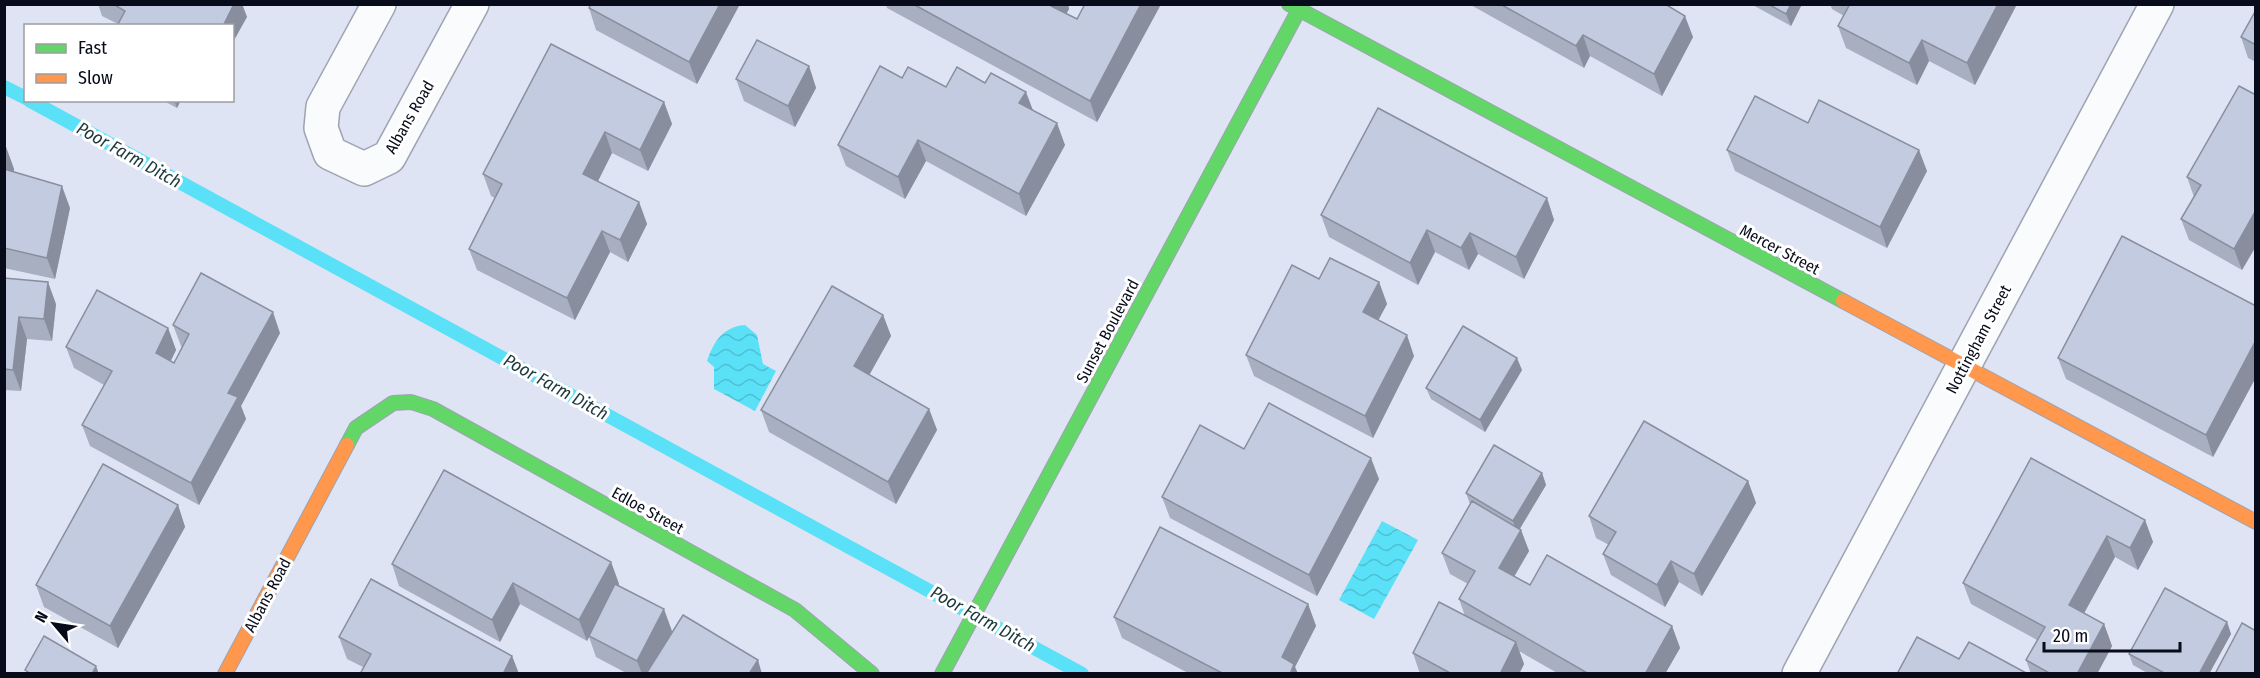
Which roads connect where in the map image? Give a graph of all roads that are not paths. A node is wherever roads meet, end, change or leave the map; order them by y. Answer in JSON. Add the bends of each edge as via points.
{"nodes":[{"id":1,"x":379,"y":4,"type":"edge"},
{"id":2,"x":472,"y":4,"type":"edge"},
{"id":3,"x":2157,"y":4,"type":"edge"},
{"id":4,"x":1297,"y":6,"type":"edge"},
{"id":5,"x":1964,"y":366,"type":"junction"},
{"id":6,"x":393,"y":403,"type":"joint"},
{"id":7,"x":2256,"y":522,"type":"edge"},
{"id":8,"x":225,"y":674,"type":"edge"},
{"id":9,"x":872,"y":674,"type":"edge"},
{"id":10,"x":942,"y":674,"type":"edge"},
{"id":11,"x":1799,"y":674,"type":"edge"}],
"edges":[{"from":1,"to":2,"type":"street","name":"Albans Road","via":[[323,107],[321,128],[330,153],[363,169],[389,157]]},
{"from":3,"to":5,"type":"street","name":"Nottingham Street"},
{"from":4,"to":5,"type":"street","name":"Mercer Street"},
{"from":4,"to":10,"type":"street","name":"Sunset Boulevard"},
{"from":5,"to":7,"type":"street","name":"Mercer Street"},
{"from":5,"to":11,"type":"street","name":"Nottingham Street"},
{"from":6,"to":8,"type":"street","name":"Albans Road","via":[[356,429]]},
{"from":6,"to":9,"type":"street","name":"Edloe Street","via":[[411,402],[433,409],[795,610]]}]}
